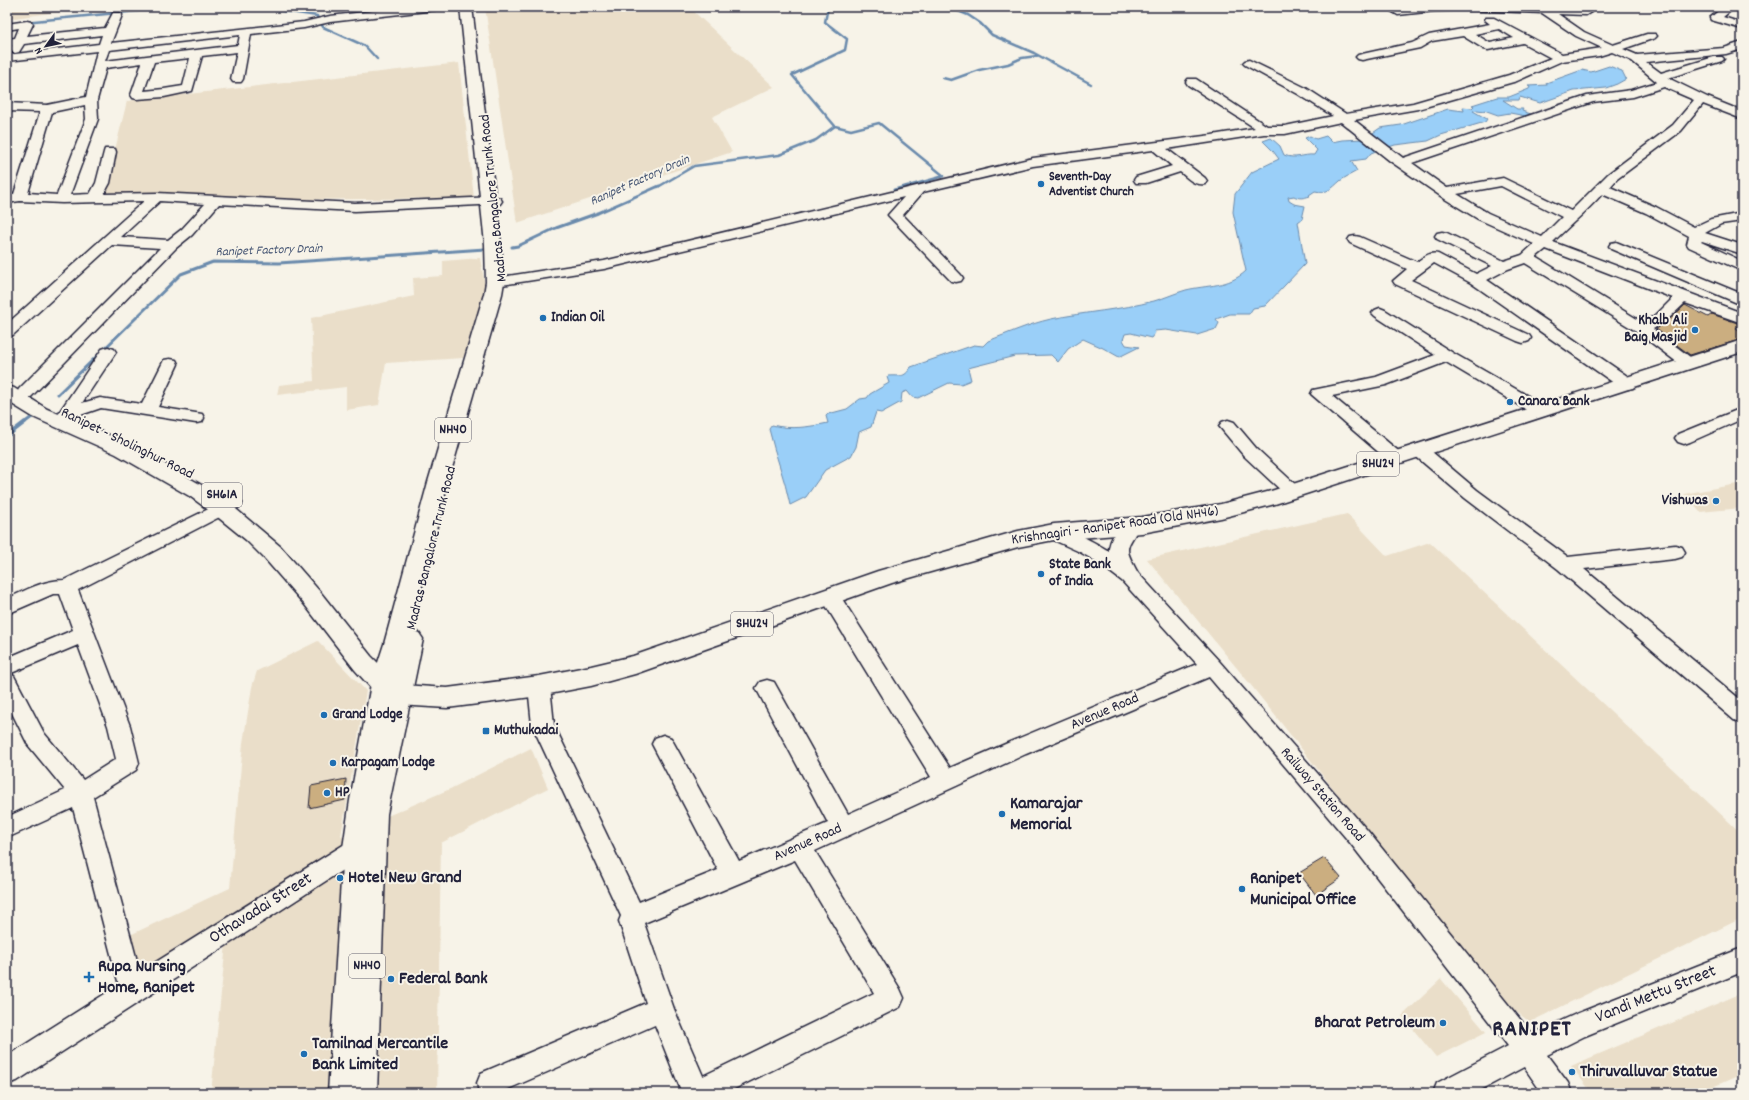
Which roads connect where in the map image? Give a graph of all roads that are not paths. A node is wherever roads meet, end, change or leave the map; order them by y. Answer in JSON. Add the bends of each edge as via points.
{"nodes":[{"id":1,"x":435,"y":7,"type":"edge"},
{"id":2,"x":466,"y":7,"type":"edge"},
{"id":3,"x":472,"y":7,"type":"edge"},
{"id":4,"x":1389,"y":7,"type":"edge"},
{"id":5,"x":1470,"y":7,"type":"edge"},
{"id":6,"x":1583,"y":7,"type":"edge"},
{"id":7,"x":1730,"y":7,"type":"edge"},
{"id":8,"x":1542,"y":9,"type":"edge"},
{"id":9,"x":117,"y":15,"type":"dead end"},
{"id":10,"x":1500,"y":26,"type":"junction"},
{"id":11,"x":1742,"y":26,"type":"edge"},
{"id":12,"x":7,"y":27,"type":"edge"},
{"id":13,"x":109,"y":31,"type":"junction"},
{"id":14,"x":247,"y":31,"type":"junction"},
{"id":15,"x":1465,"y":32,"type":"junction"},
{"id":16,"x":1651,"y":36,"type":"dead end"},
{"id":17,"x":1524,"y":39,"type":"junction"},
{"id":18,"x":19,"y":40,"type":"junction"},
{"id":19,"x":7,"y":42,"type":"edge"},
{"id":20,"x":1742,"y":45,"type":"edge"},
{"id":21,"x":103,"y":47,"type":"junction"},
{"id":22,"x":243,"y":48,"type":"junction"},
{"id":23,"x":1612,"y":48,"type":"junction"},
{"id":24,"x":197,"y":53,"type":"junction"},
{"id":25,"x":1732,"y":55,"type":"dead end"},
{"id":26,"x":1362,"y":57,"type":"dead end"},
{"id":27,"x":10,"y":58,"type":"edge"},
{"id":28,"x":1560,"y":58,"type":"junction"},
{"id":29,"x":149,"y":59,"type":"junction"},
{"id":30,"x":1636,"y":59,"type":"junction"},
{"id":31,"x":1249,"y":63,"type":"dead end"},
{"id":32,"x":98,"y":65,"type":"junction"},
{"id":33,"x":476,"y":67,"type":"junction"},
{"id":34,"x":7,"y":70,"type":"edge"},
{"id":35,"x":237,"y":79,"type":"dead end"},
{"id":36,"x":1663,"y":80,"type":"junction"},
{"id":37,"x":1192,"y":82,"type":"dead end"},
{"id":38,"x":1701,"y":99,"type":"junction"},
{"id":39,"x":91,"y":100,"type":"junction"},
{"id":40,"x":7,"y":107,"type":"edge"},
{"id":41,"x":47,"y":109,"type":"junction"},
{"id":42,"x":1742,"y":115,"type":"edge"},
{"id":43,"x":1344,"y":119,"type":"junction"},
{"id":44,"x":1264,"y":130,"type":"junction"},
{"id":45,"x":1156,"y":147,"type":"junction"},
{"id":46,"x":110,"y":152,"type":"dead end"},
{"id":47,"x":1403,"y":162,"type":"junction"},
{"id":48,"x":1181,"y":167,"type":"junction"},
{"id":49,"x":1141,"y":180,"type":"dead end"},
{"id":50,"x":1200,"y":181,"type":"dead end"},
{"id":51,"x":920,"y":188,"type":"junction"},
{"id":52,"x":1603,"y":189,"type":"junction"},
{"id":53,"x":1446,"y":192,"type":"junction"},
{"id":54,"x":157,"y":197,"type":"junction"},
{"id":55,"x":13,"y":198,"type":"edge"},
{"id":56,"x":95,"y":198,"type":"junction"},
{"id":57,"x":62,"y":199,"type":"junction"},
{"id":58,"x":215,"y":200,"type":"junction"},
{"id":59,"x":491,"y":201,"type":"junction"},
{"id":60,"x":1571,"y":216,"type":"junction"},
{"id":61,"x":1742,"y":216,"type":"edge"},
{"id":62,"x":1696,"y":234,"type":"junction"},
{"id":63,"x":1442,"y":236,"type":"dead end"},
{"id":64,"x":108,"y":240,"type":"junction"},
{"id":65,"x":1355,"y":240,"type":"dead end"},
{"id":66,"x":1544,"y":243,"type":"junction"},
{"id":67,"x":171,"y":245,"type":"junction"},
{"id":68,"x":1616,"y":246,"type":"dead end"},
{"id":69,"x":1742,"y":250,"type":"edge"},
{"id":70,"x":1527,"y":258,"type":"junction"},
{"id":71,"x":1503,"y":266,"type":"junction"},
{"id":72,"x":1742,"y":267,"type":"edge"},
{"id":73,"x":1418,"y":268,"type":"junction"},
{"id":74,"x":956,"y":278,"type":"dead end"},
{"id":75,"x":1476,"y":280,"type":"junction"},
{"id":76,"x":499,"y":282,"type":"junction"},
{"id":77,"x":1683,"y":297,"type":"junction"},
{"id":78,"x":1742,"y":300,"type":"edge"},
{"id":79,"x":1380,"y":313,"type":"dead end"},
{"id":80,"x":1742,"y":318,"type":"edge"},
{"id":81,"x":1642,"y":328,"type":"junction"},
{"id":82,"x":7,"y":332,"type":"edge"},
{"id":83,"x":1523,"y":338,"type":"dead end"},
{"id":84,"x":1739,"y":349,"type":"edge"},
{"id":85,"x":108,"y":352,"type":"dead end"},
{"id":86,"x":1447,"y":356,"type":"junction"},
{"id":87,"x":1688,"y":363,"type":"junction"},
{"id":88,"x":170,"y":364,"type":"dead end"},
{"id":89,"x":7,"y":382,"type":"edge"},
{"id":90,"x":1627,"y":384,"type":"junction"},
{"id":91,"x":27,"y":399,"type":"edge"},
{"id":92,"x":147,"y":411,"type":"junction"},
{"id":93,"x":1542,"y":411,"type":"junction"},
{"id":94,"x":1742,"y":412,"type":"edge"},
{"id":95,"x":66,"y":415,"type":"junction"},
{"id":96,"x":196,"y":418,"type":"dead end"},
{"id":97,"x":1228,"y":426,"type":"dead end"},
{"id":98,"x":1684,"y":438,"type":"dead end"},
{"id":99,"x":1419,"y":450,"type":"junction"},
{"id":100,"x":1396,"y":458,"type":"junction"},
{"id":101,"x":1292,"y":491,"type":"junction"},
{"id":102,"x":227,"y":506,"type":"junction"},
{"id":103,"x":1131,"y":526,"type":"junction"},
{"id":104,"x":1054,"y":532,"type":"junction"},
{"id":105,"x":1675,"y":552,"type":"dead end"},
{"id":106,"x":1565,"y":564,"type":"junction"},
{"id":107,"x":1130,"y":576,"type":"junction"},
{"id":108,"x":66,"y":587,"type":"junction"},
{"id":109,"x":830,"y":596,"type":"junction"},
{"id":110,"x":7,"y":607,"type":"edge"},
{"id":111,"x":84,"y":634,"type":"junction"},
{"id":112,"x":7,"y":667,"type":"edge"},
{"id":113,"x":1212,"y":667,"type":"junction"},
{"id":114,"x":394,"y":681,"type":"junction"},
{"id":115,"x":7,"y":682,"type":"edge"},
{"id":116,"x":539,"y":686,"type":"junction"},
{"id":117,"x":767,"y":688,"type":"dead end"},
{"id":118,"x":1742,"y":714,"type":"edge"},
{"id":119,"x":663,"y":744,"type":"dead end"},
{"id":120,"x":946,"y":781,"type":"junction"},
{"id":121,"x":81,"y":793,"type":"junction"},
{"id":122,"x":7,"y":828,"type":"edge"},
{"id":123,"x":843,"y":828,"type":"junction"},
{"id":124,"x":365,"y":844,"type":"junction"},
{"id":125,"x":800,"y":847,"type":"junction"},
{"id":126,"x":734,"y":874,"type":"junction"},
{"id":127,"x":633,"y":916,"type":"junction"},
{"id":128,"x":1742,"y":960,"type":"edge"},
{"id":129,"x":134,"y":990,"type":"junction"},
{"id":130,"x":661,"y":1009,"type":"junction"},
{"id":131,"x":1528,"y":1050,"type":"junction"},
{"id":132,"x":7,"y":1071,"type":"edge"},
{"id":133,"x":344,"y":1093,"type":"edge"},
{"id":134,"x":361,"y":1093,"type":"edge"},
{"id":135,"x":493,"y":1093,"type":"edge"},
{"id":136,"x":697,"y":1093,"type":"edge"},
{"id":137,"x":1447,"y":1093,"type":"edge"},
{"id":138,"x":1558,"y":1093,"type":"edge"}],
"edges":[{"from":1,"to":14,"type":"street","via":[[330,18],[304,25]]},
{"from":2,"to":33,"type":"main road","number":"NH40"},
{"from":3,"to":33,"type":"main road","number":"NH40"},
{"from":4,"to":5,"type":"street","via":[[1398,12]]},
{"from":5,"to":8,"type":"street"},
{"from":5,"to":10,"type":"street"},
{"from":6,"to":8,"type":"street","via":[[1586,12]]},
{"from":7,"to":11,"type":"street","via":[[1715,18]]},
{"from":8,"to":23,"type":"street","via":[[1580,34]]},
{"from":9,"to":13,"type":"street"},
{"from":10,"to":15,"type":"street"},
{"from":10,"to":17,"type":"street"},
{"from":12,"to":18,"type":"street","via":[[27,24]]},
{"from":13,"to":18,"type":"street"},
{"from":13,"to":21,"type":"street"},
{"from":14,"to":21,"type":"street"},
{"from":14,"to":22,"type":"street"},
{"from":15,"to":17,"type":"street","via":[[1488,46]]},
{"from":15,"to":26,"type":"street","via":[[1429,38],[1416,46]]},
{"from":16,"to":23,"type":"street"},
{"from":17,"to":28,"type":"street"},
{"from":18,"to":19,"type":"street"},
{"from":18,"to":27,"type":"street"},
{"from":20,"to":30,"type":"street","via":[[1726,51]]},
{"from":21,"to":27,"type":"street"},
{"from":21,"to":32,"type":"street"},
{"from":22,"to":24,"type":"street"},
{"from":22,"to":35,"type":"street"},
{"from":23,"to":28,"type":"street","via":[[1599,53]]},
{"from":23,"to":30,"type":"street"},
{"from":24,"to":29,"type":"street"},
{"from":24,"to":29,"type":"street","via":[[188,88],[164,94],[138,95]]},
{"from":25,"to":36,"type":"street"},
{"from":27,"to":34,"type":"street"},
{"from":28,"to":43,"type":"street","via":[[1513,78],[1414,106]]},
{"from":29,"to":32,"type":"street"},
{"from":30,"to":36,"type":"street"},
{"from":31,"to":43,"type":"street","via":[[1302,91]]},
{"from":32,"to":39,"type":"street","via":[[100,67]]},
{"from":33,"to":59,"type":"main road","number":"NH40"},
{"from":36,"to":38,"type":"street"},
{"from":36,"to":47,"type":"street","via":[[1633,93],[1591,99]]},
{"from":37,"to":44,"type":"street"},
{"from":38,"to":42,"type":"street"},
{"from":38,"to":52,"type":"street","via":[[1677,128],[1614,175]]},
{"from":39,"to":41,"type":"street"},
{"from":39,"to":57,"type":"street","via":[[92,119]]},
{"from":40,"to":41,"type":"street"},
{"from":41,"to":55,"type":"street"},
{"from":43,"to":44,"type":"street","via":[[1285,130]]},
{"from":43,"to":47,"type":"street"},
{"from":44,"to":45,"type":"street"},
{"from":45,"to":48,"type":"street"},
{"from":45,"to":51,"type":"street","via":[[1033,162]]},
{"from":46,"to":56,"type":"street","via":[[103,183]]},
{"from":47,"to":53,"type":"street"},
{"from":48,"to":49,"type":"street"},
{"from":48,"to":50,"type":"street"},
{"from":51,"to":74,"type":"street","via":[[895,215]]},
{"from":51,"to":76,"type":"street","via":[[604,264]]},
{"from":52,"to":60,"type":"street","via":[[1598,190],[1577,213]]},
{"from":52,"to":62,"type":"street","via":[[1651,210]]},
{"from":53,"to":60,"type":"street","via":[[1503,182]]},
{"from":53,"to":66,"type":"street","via":[[1483,216]]},
{"from":54,"to":56,"type":"street"},
{"from":54,"to":58,"type":"street"},
{"from":54,"to":64,"type":"street"},
{"from":55,"to":57,"type":"street"},
{"from":56,"to":57,"type":"street"},
{"from":58,"to":59,"type":"street","via":[[354,207]]},
{"from":58,"to":67,"type":"street","via":[[188,232]]},
{"from":59,"to":76,"type":"main road","name":"Madras Bangalore Trunk Road","number":"NH40"},
{"from":60,"to":66,"type":"street"},
{"from":61,"to":62,"type":"street","via":[[1722,219]]},
{"from":62,"to":69,"type":"street"},
{"from":62,"to":72,"type":"street","via":[[1694,244]]},
{"from":63,"to":71,"type":"street"},
{"from":64,"to":67,"type":"street"},
{"from":64,"to":82,"type":"street"},
{"from":65,"to":73,"type":"street"},
{"from":66,"to":70,"type":"street"},
{"from":66,"to":77,"type":"street"},
{"from":67,"to":91,"type":"street"},
{"from":68,"to":78,"type":"street"},
{"from":70,"to":71,"type":"street"},
{"from":70,"to":81,"type":"street"},
{"from":71,"to":75,"type":"street"},
{"from":73,"to":75,"type":"street","via":[[1433,257]]},
{"from":73,"to":83,"type":"street","via":[[1400,281]]},
{"from":75,"to":90,"type":"street"},
{"from":76,"to":114,"type":"main road","name":"Madras Bangalore Trunk Road","number":"NH40","via":[[504,292],[447,481],[408,648]]},
{"from":77,"to":80,"type":"street"},
{"from":77,"to":81,"type":"street","via":[[1661,318]]},
{"from":79,"to":86,"type":"street"},
{"from":81,"to":87,"type":"street"},
{"from":84,"to":87,"type":"main road","name":"Krishnagiri - Ranipet Road (Old NH46)","number":"SHU24"},
{"from":85,"to":95,"type":"street"},
{"from":86,"to":93,"type":"street"},
{"from":86,"to":100,"type":"street","via":[[1380,381],[1319,394]]},
{"from":87,"to":90,"type":"main road","name":"Krishnagiri - Ranipet Road (Old NH46)","number":"SHU24"},
{"from":88,"to":92,"type":"street"},
{"from":89,"to":91,"type":"main road","name":"Ranipet - Sholinghur Road","number":"SH61A"},
{"from":90,"to":93,"type":"main road","name":"Krishnagiri - Ranipet Road (Old NH46)","number":"SHU24"},
{"from":91,"to":95,"type":"main road","name":"Ranipet - Sholinghur Road","number":"SH61A"},
{"from":91,"to":102,"type":"main road","via":[[64,424],[123,449]]},
{"from":92,"to":95,"type":"street","via":[[100,403]]},
{"from":92,"to":96,"type":"street"},
{"from":93,"to":99,"type":"main road","name":"Krishnagiri - Ranipet Road (Old NH46)","number":"SHU24"},
{"from":94,"to":98,"type":"street"},
{"from":95,"to":102,"type":"main road","name":"Ranipet - Sholinghur Road","number":"SH61A","via":[[157,456],[207,484]]},
{"from":97,"to":101,"type":"street","via":[[1250,452]]},
{"from":99,"to":100,"type":"main road","name":"Krishnagiri - Ranipet Road (Old NH46)","number":"SHU24"},
{"from":99,"to":106,"type":"street","via":[[1471,494]]},
{"from":100,"to":101,"type":"main road","name":"Krishnagiri - Ranipet Road (Old NH46)","number":"SHU24"},
{"from":101,"to":103,"type":"main road","name":"Krishnagiri - Ranipet Road (Old NH46)","number":"SHU24","via":[[1221,511]]},
{"from":102,"to":108,"type":"street"},
{"from":102,"to":114,"type":"main road","via":[[293,575],[363,663]]},
{"from":103,"to":104,"type":"main road","name":"Krishnagiri - Ranipet Road (Old NH46)","number":"SHU24"},
{"from":103,"to":107,"type":"street","via":[[1118,545],[1118,555]]},
{"from":104,"to":107,"type":"street","name":"Railway Station Road","via":[[1087,547]]},
{"from":104,"to":109,"type":"main road","name":"Krishnagiri - Ranipet Road (Old NH46)","number":"SHU24","via":[[1018,539],[886,576]]},
{"from":105,"to":106,"type":"street"},
{"from":106,"to":118,"type":"street"},
{"from":107,"to":113,"type":"street","name":"Railway Station Road"},
{"from":108,"to":110,"type":"street","via":[[51,587]]},
{"from":108,"to":111,"type":"street"},
{"from":109,"to":116,"type":"main road","name":"Krishnagiri - Ranipet Road (Old NH46)","number":"SHU24","via":[[635,665]]},
{"from":109,"to":120,"type":"street"},
{"from":111,"to":112,"type":"street"},
{"from":111,"to":121,"type":"street","via":[[119,726],[128,763]]},
{"from":113,"to":120,"type":"street","name":"Avenue Road"},
{"from":113,"to":131,"type":"street","name":"Railway Station Road","via":[[1359,837]]},
{"from":114,"to":116,"type":"main road","name":"Krishnagiri - Ranipet Road (Old NH46)","number":"SHU24","via":[[447,698]]},
{"from":114,"to":124,"type":"main road","name":"Madras Bangalore Trunk Road","number":"NH40","via":[[386,761]]},
{"from":115,"to":121,"type":"street","via":[[36,739]]},
{"from":116,"to":127,"type":"street","via":[[543,725]]},
{"from":117,"to":123,"type":"street"},
{"from":119,"to":126,"type":"street"},
{"from":120,"to":123,"type":"street","name":"Avenue Road"},
{"from":121,"to":122,"type":"street"},
{"from":121,"to":129,"type":"street"},
{"from":123,"to":125,"type":"street","name":"Avenue Road"},
{"from":124,"to":129,"type":"street","name":"Othavadai Street"},
{"from":124,"to":133,"type":"main road","name":"Madras Bangalore Trunk Road","number":"NH40"},
{"from":124,"to":134,"type":"main road","name":"Madras Bangalore Trunk Road","number":"NH40"},
{"from":125,"to":126,"type":"street","name":"Avenue Road"},
{"from":125,"to":136,"type":"street","via":[[891,998]]},
{"from":126,"to":127,"type":"street","name":"Avenue Road"},
{"from":127,"to":130,"type":"street","via":[[631,921]]},
{"from":128,"to":131,"type":"street","name":"Vandi Mettu Street","via":[[1576,1027]]},
{"from":129,"to":132,"type":"street","name":"Othavadai Street"},
{"from":130,"to":135,"type":"street","via":[[491,1082]]},
{"from":130,"to":136,"type":"street"},
{"from":131,"to":137,"type":"street","name":"Vandi Mettu Street"},
{"from":131,"to":138,"type":"street","name":"Railway Station Road"}]}
